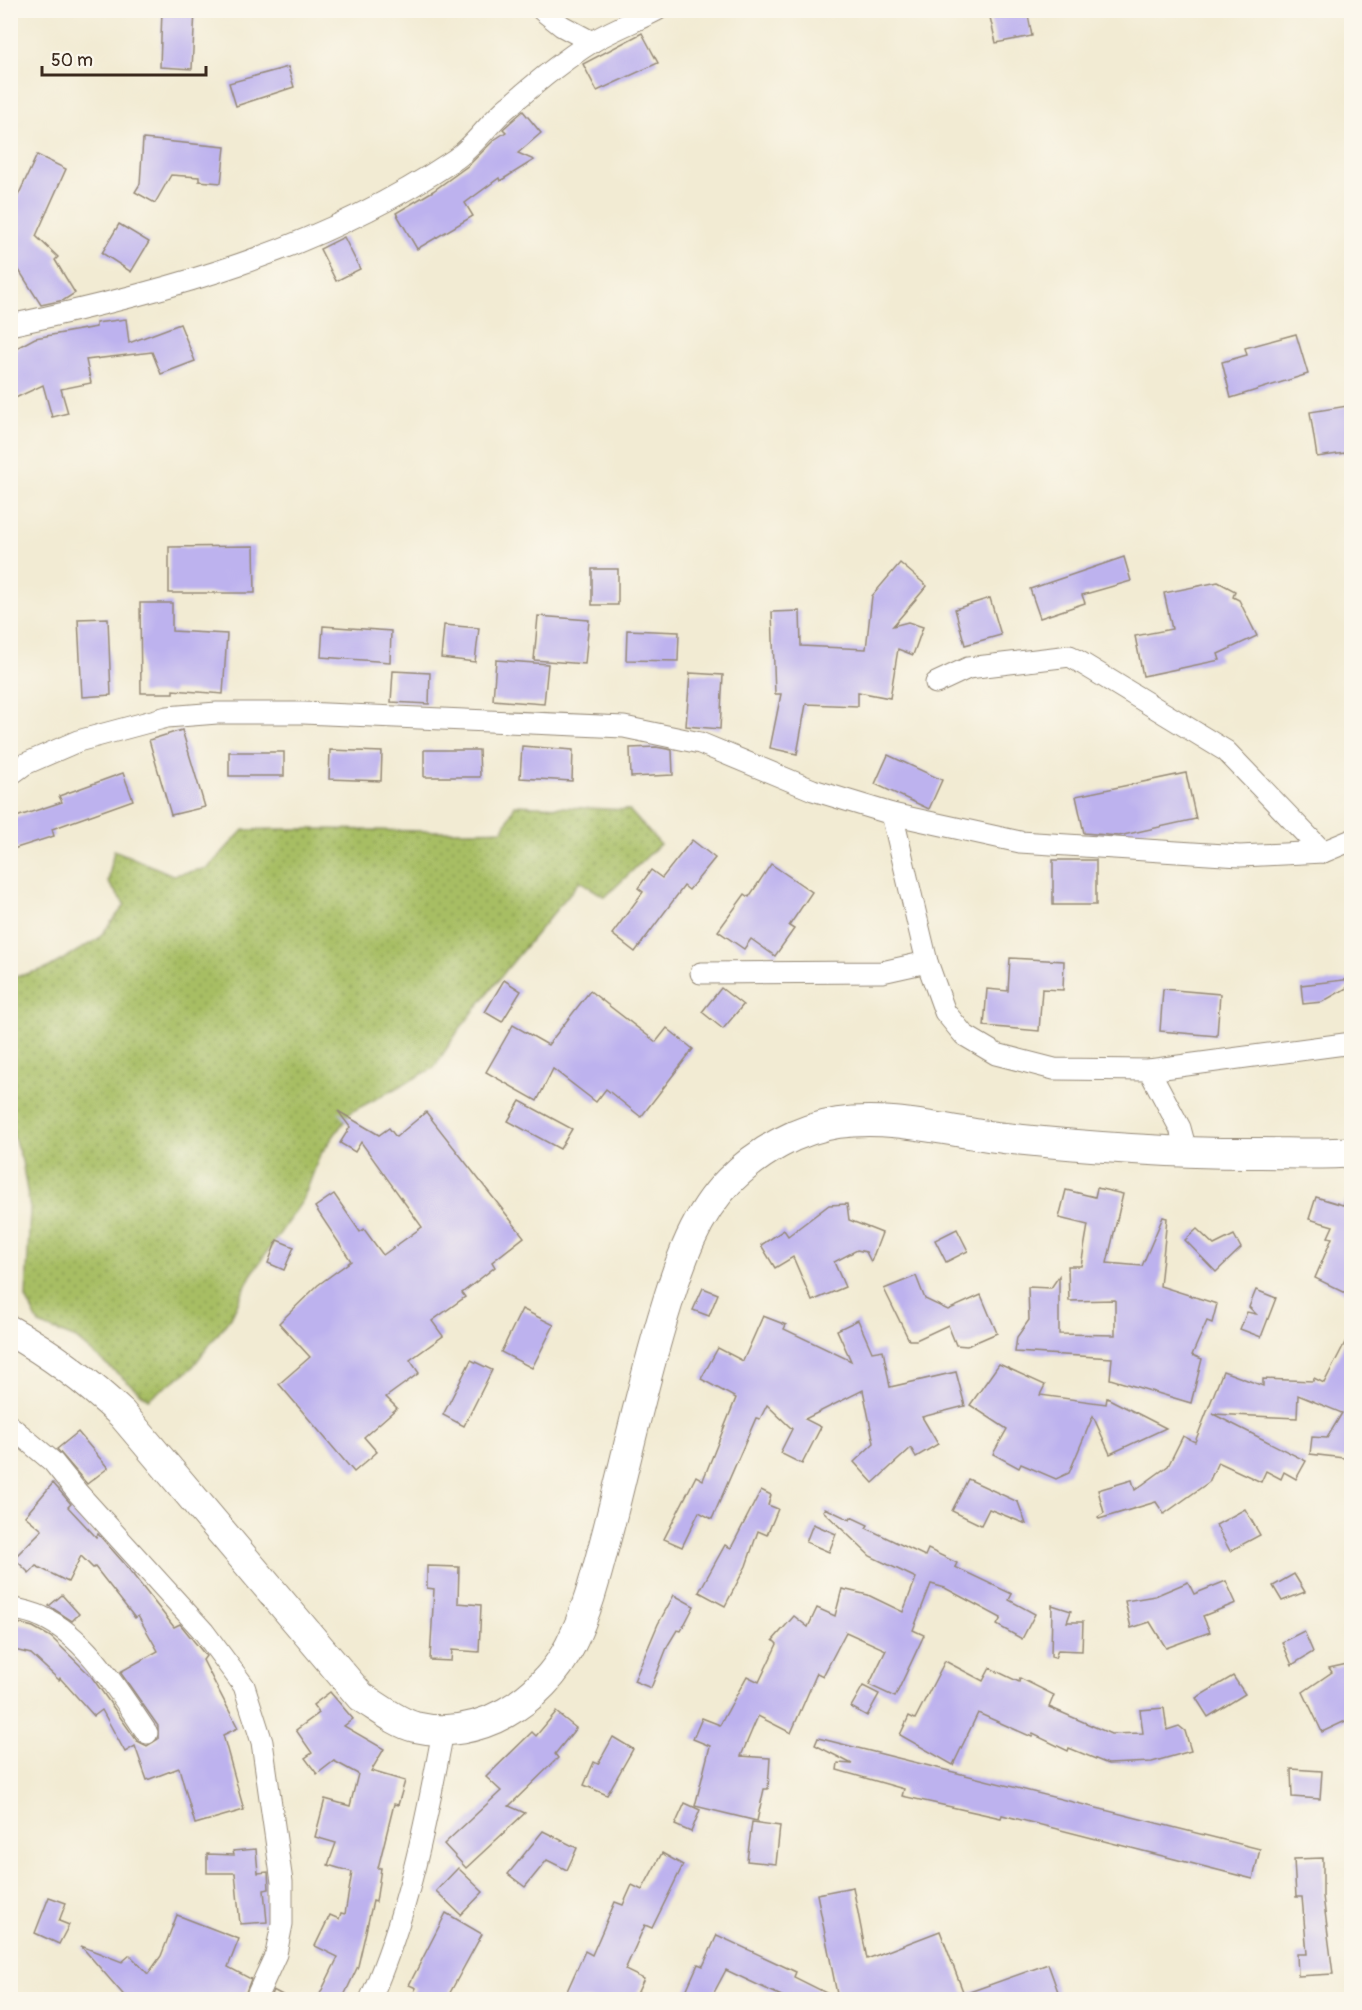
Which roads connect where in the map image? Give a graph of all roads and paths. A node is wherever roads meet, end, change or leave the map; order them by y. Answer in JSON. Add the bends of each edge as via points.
{"nodes":[{"id":1,"x":542,"y":10,"type":"edge"},
{"id":2,"x":657,"y":10,"type":"edge"},
{"id":3,"x":592,"y":42,"type":"junction"},
{"id":4,"x":10,"y":325,"type":"edge"},
{"id":5,"x":936,"y":683,"type":"dead end"},
{"id":6,"x":10,"y":775,"type":"edge"},
{"id":7,"x":892,"y":814,"type":"junction"},
{"id":8,"x":1352,"y":840,"type":"edge"},
{"id":9,"x":1323,"y":852,"type":"junction"},
{"id":10,"x":927,"y":962,"type":"junction"},
{"id":11,"x":701,"y":973,"type":"dead end"},
{"id":12,"x":1352,"y":1043,"type":"edge"},
{"id":13,"x":1149,"y":1070,"type":"junction"},
{"id":14,"x":1352,"y":1152,"type":"edge"},
{"id":15,"x":1187,"y":1154,"type":"junction"},
{"id":16,"x":10,"y":1331,"type":"edge"},
{"id":17,"x":10,"y":1426,"type":"edge"},
{"id":18,"x":10,"y":1608,"type":"edge"},
{"id":19,"x":444,"y":1731,"type":"junction"},
{"id":20,"x":147,"y":1733,"type":"dead end"},
{"id":21,"x":255,"y":2000,"type":"edge"},
{"id":22,"x":370,"y":2000,"type":"edge"}],
"edges":[{"from":1,"to":3,"type":"street"},
{"from":2,"to":3,"type":"street"},
{"from":3,"to":4,"type":"street","via":[[507,107],[458,158],[363,214],[299,244],[193,280],[104,305]]},
{"from":5,"to":9,"type":"street","via":[[968,668],[1070,656],[1226,751]]},
{"from":6,"to":7,"type":"street","via":[[25,764],[78,741],[167,717],[217,713],[624,727],[700,743],[813,790]]},
{"from":7,"to":9,"type":"street","via":[[1020,842],[1228,856]]},
{"from":7,"to":10,"type":"street"},
{"from":8,"to":9,"type":"street"},
{"from":10,"to":11,"type":"street","via":[[882,972]]},
{"from":10,"to":13,"type":"street","via":[[945,1012],[964,1035],[996,1054],[1053,1069]]},
{"from":12,"to":13,"type":"street"},
{"from":13,"to":15,"type":"street","via":[[1180,1128]]},
{"from":14,"to":15,"type":"street"},
{"from":15,"to":19,"type":"street","via":[[866,1121],[792,1135],[754,1160],[728,1182],[702,1215],[678,1270],[657,1336],[589,1602],[569,1648],[544,1685],[513,1710],[484,1722]]},
{"from":16,"to":19,"type":"street","via":[[82,1377],[122,1414],[361,1697],[412,1726]]},
{"from":17,"to":21,"type":"street","via":[[53,1462],[204,1632],[243,1686],[262,1742],[282,1882],[282,1924],[276,1954]]},
{"from":18,"to":20,"type":"street","via":[[42,1617],[74,1641],[112,1682]]},
{"from":19,"to":22,"type":"street","via":[[408,1897]]}]}
